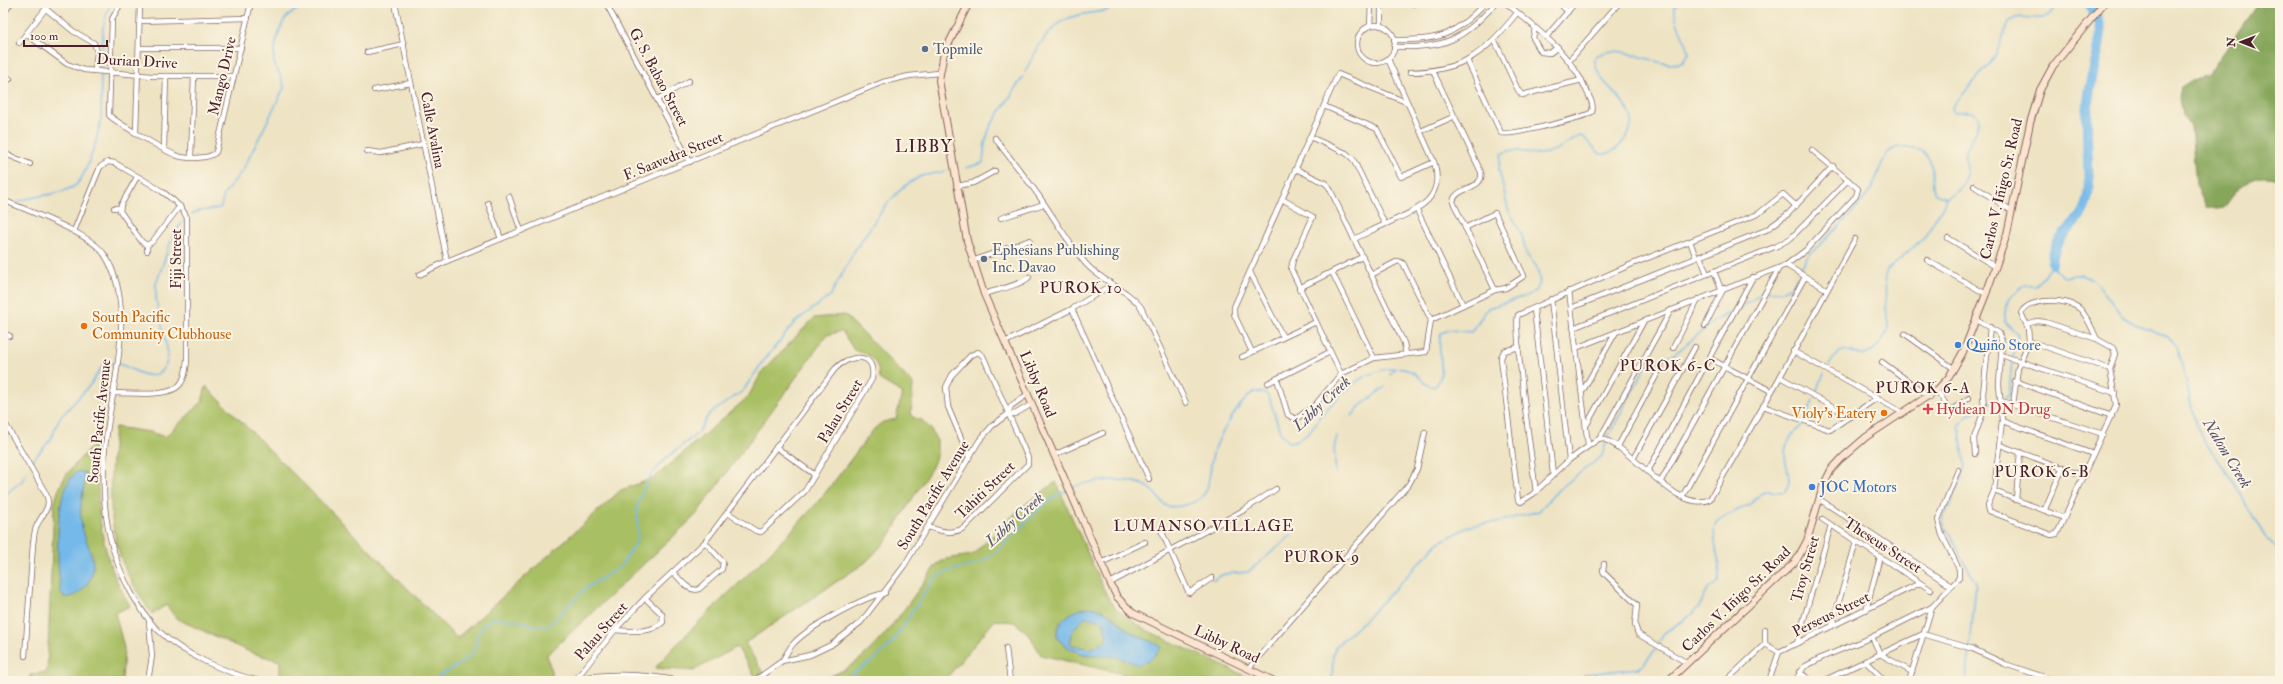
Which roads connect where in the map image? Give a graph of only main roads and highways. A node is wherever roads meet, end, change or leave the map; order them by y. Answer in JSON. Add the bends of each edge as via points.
{"nodes":[{"id":1,"x":969,"y":3,"type":"edge"},
{"id":2,"x":2104,"y":3,"type":"edge"},
{"id":3,"x":1669,"y":680,"type":"edge"},
{"id":4,"x":1274,"y":681,"type":"edge"}],
"edges":[{"from":1,"to":4,"type":"main road","name":"Libby Road","via":[[944,53],[939,73],[940,94],[972,261],[1101,563],[1117,597],[1133,613]]},
{"from":2,"to":3,"type":"main road","name":"Carlos V. Iñigo Sr. Road","via":[[2053,66],[2040,90],[2031,118],[2012,211],[1996,267],[1963,352],[1953,368],[1930,397],[1866,437],[1837,462],[1827,477],[1807,541],[1796,561]]}]}
